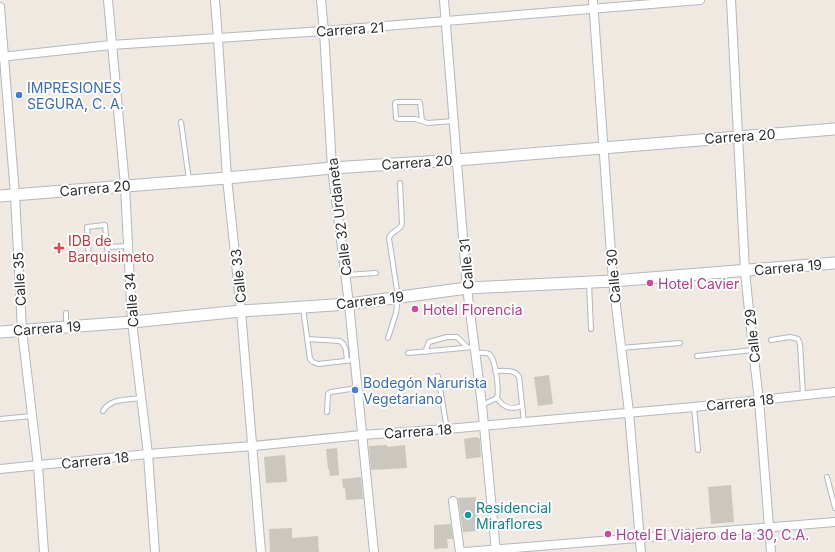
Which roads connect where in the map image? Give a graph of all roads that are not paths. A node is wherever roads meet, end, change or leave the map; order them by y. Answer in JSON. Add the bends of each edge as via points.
{"nodes":[{"id":1,"x":108,"y":0,"type":"edge"},
{"id":2,"x":214,"y":0,"type":"edge"},
{"id":3,"x":321,"y":0,"type":"edge"},
{"id":4,"x":444,"y":0,"type":"edge"},
{"id":5,"x":700,"y":0,"type":"edge"},
{"id":6,"x":731,"y":0,"type":"edge"},
{"id":7,"x":593,"y":4,"type":"edge"},
{"id":8,"x":0,"y":6,"type":"edge"},
{"id":9,"x":445,"y":22,"type":"junction"},
{"id":10,"x":324,"y":31,"type":"junction"},
{"id":11,"x":218,"y":39,"type":"junction"},
{"id":12,"x":112,"y":45,"type":"junction"},
{"id":13,"x":2,"y":57,"type":"edge"},
{"id":14,"x":422,"y":121,"type":"junction"},
{"id":15,"x":454,"y":121,"type":"junction"},
{"id":16,"x":181,"y":122,"type":"dead end"},
{"id":17,"x":835,"y":129,"type":"edge"},
{"id":18,"x":738,"y":136,"type":"junction"},
{"id":19,"x":604,"y":147,"type":"junction"},
{"id":20,"x":457,"y":160,"type":"junction"},
{"id":21,"x":332,"y":168,"type":"junction"},
{"id":22,"x":227,"y":178,"type":"junction"},
{"id":23,"x":189,"y":181,"type":"junction"},
{"id":24,"x":400,"y":182,"type":"dead end"},
{"id":25,"x":125,"y":186,"type":"junction"},
{"id":26,"x":15,"y":195,"type":"junction"},
{"id":27,"x":0,"y":196,"type":"edge"},
{"id":28,"x":128,"y":246,"type":"junction"},
{"id":29,"x":108,"y":247,"type":"junction"},
{"id":30,"x":835,"y":263,"type":"edge"},
{"id":31,"x":746,"y":271,"type":"junction"},
{"id":32,"x":376,"y":273,"type":"dead end"},
{"id":33,"x":346,"y":275,"type":"junction"},
{"id":34,"x":613,"y":281,"type":"junction"},
{"id":35,"x":589,"y":282,"type":"junction"},
{"id":36,"x":467,"y":288,"type":"junction"},
{"id":37,"x":398,"y":297,"type":"junction"},
{"id":38,"x":350,"y":304,"type":"junction"},
{"id":39,"x":303,"y":307,"type":"junction"},
{"id":40,"x":242,"y":311,"type":"junction"},
{"id":41,"x":66,"y":313,"type":"dead end"},
{"id":42,"x":132,"y":322,"type":"junction"},
{"id":43,"x":66,"y":327,"type":"junction"},
{"id":44,"x":591,"y":329,"type":"dead end"},
{"id":45,"x":22,"y":330,"type":"junction"},
{"id":46,"x":0,"y":332,"type":"edge"},
{"id":47,"x":388,"y":338,"type":"dead end"},
{"id":48,"x":308,"y":339,"type":"junction"},
{"id":49,"x":771,"y":340,"type":"dead end"},
{"id":50,"x":680,"y":343,"type":"dead end"},
{"id":51,"x":621,"y":348,"type":"junction"},
{"id":52,"x":473,"y":349,"type":"junction"},
{"id":53,"x":752,"y":350,"type":"junction"},
{"id":54,"x":425,"y":352,"type":"junction"},
{"id":55,"x":408,"y":354,"type":"dead end"},
{"id":56,"x":696,"y":356,"type":"dead end"},
{"id":57,"x":350,"y":360,"type":"junction"},
{"id":58,"x":495,"y":371,"type":"junction"},
{"id":59,"x":438,"y":376,"type":"dead end"},
{"id":60,"x":357,"y":388,"type":"junction"},
{"id":61,"x":835,"y":392,"type":"edge"},
{"id":62,"x":802,"y":395,"type":"junction"},
{"id":63,"x":141,"y":398,"type":"junction"},
{"id":64,"x":497,"y":398,"type":"junction"},
{"id":65,"x":759,"y":400,"type":"junction"},
{"id":66,"x":482,"y":405,"type":"junction"},
{"id":67,"x":522,"y":406,"type":"junction"},
{"id":68,"x":694,"y":407,"type":"junction"},
{"id":69,"x":103,"y":411,"type":"dead end"},
{"id":70,"x":327,"y":412,"type":"dead end"},
{"id":71,"x":629,"y":412,"type":"junction"},
{"id":72,"x":32,"y":416,"type":"junction"},
{"id":73,"x":0,"y":420,"type":"edge"},
{"id":74,"x":524,"y":422,"type":"junction"},
{"id":75,"x":484,"y":425,"type":"junction"},
{"id":76,"x":447,"y":429,"type":"junction"},
{"id":77,"x":362,"y":434,"type":"junction"},
{"id":78,"x":253,"y":446,"type":"junction"},
{"id":79,"x":698,"y":450,"type":"dead end"},
{"id":80,"x":148,"y":454,"type":"junction"},
{"id":81,"x":38,"y":466,"type":"junction"},
{"id":82,"x":0,"y":469,"type":"edge"},
{"id":83,"x":827,"y":477,"type":"dead end"},
{"id":84,"x":453,"y":501,"type":"dead end"},
{"id":85,"x":835,"y":508,"type":"edge"},
{"id":86,"x":835,"y":522,"type":"edge"},
{"id":87,"x":768,"y":528,"type":"junction"},
{"id":88,"x":640,"y":538,"type":"junction"},
{"id":89,"x":496,"y":551,"type":"edge"},
{"id":90,"x":44,"y":552,"type":"edge"},
{"id":91,"x":155,"y":552,"type":"edge"},
{"id":92,"x":261,"y":552,"type":"edge"},
{"id":93,"x":374,"y":552,"type":"edge"},
{"id":94,"x":460,"y":552,"type":"edge"},
{"id":95,"x":465,"y":552,"type":"edge"},
{"id":96,"x":641,"y":552,"type":"edge"},
{"id":97,"x":771,"y":552,"type":"edge"}],
"edges":[{"from":1,"to":12,"type":"street","name":"Calle 34"},
{"from":2,"to":11,"type":"street","name":"Calle 33"},
{"from":3,"to":10,"type":"street","name":"Calle 32 Urdaneta"},
{"from":4,"to":9,"type":"street","name":"Calle 31"},
{"from":5,"to":7,"type":"street","name":"Carrera 21"},
{"from":6,"to":18,"type":"street","name":"Calle 29"},
{"from":7,"to":9,"type":"street","name":"Carrera 21"},
{"from":7,"to":19,"type":"street","name":"Calle 30"},
{"from":8,"to":13,"type":"street","name":"Calle 35"},
{"from":9,"to":10,"type":"street","name":"Carrera 21"},
{"from":9,"to":15,"type":"street","name":"Calle 31"},
{"from":10,"to":11,"type":"street","name":"Carrera 21"},
{"from":10,"to":21,"type":"street","name":"Calle 32 Urdaneta"},
{"from":11,"to":12,"type":"street","name":"Carrera 21"},
{"from":11,"to":22,"type":"street","name":"Calle 33"},
{"from":12,"to":13,"type":"street","name":"Carrera 21"},
{"from":12,"to":25,"type":"street","name":"Calle 34"},
{"from":13,"to":26,"type":"street","name":"Calle 35"},
{"from":14,"to":14,"type":"lane","via":[[396,118],[395,103],[419,102]]},
{"from":14,"to":15,"type":"lane"},
{"from":15,"to":20,"type":"street","name":"Calle 31"},
{"from":16,"to":23,"type":"lane"},
{"from":17,"to":18,"type":"street","name":"Carrera 20"},
{"from":18,"to":19,"type":"street","name":"Carrera 20"},
{"from":18,"to":31,"type":"street","name":"Calle 29"},
{"from":19,"to":20,"type":"street","name":"Carrera 20"},
{"from":19,"to":34,"type":"street","name":"Calle 30"},
{"from":20,"to":21,"type":"street","name":"Carrera 20"},
{"from":20,"to":36,"type":"street","name":"Calle 31"},
{"from":21,"to":22,"type":"street","name":"Carrera 20"},
{"from":21,"to":33,"type":"street","name":"Calle 32 Urdaneta"},
{"from":22,"to":23,"type":"street","name":"Carrera 20"},
{"from":22,"to":40,"type":"street","name":"Calle 33"},
{"from":23,"to":25,"type":"street","name":"Carrera 20"},
{"from":24,"to":37,"type":"lane","via":[[402,224],[389,238]]},
{"from":25,"to":26,"type":"street","name":"Carrera 20"},
{"from":25,"to":28,"type":"street","name":"Calle 34"},
{"from":26,"to":27,"type":"street","name":"Carrera 20"},
{"from":26,"to":45,"type":"street","name":"Calle 35","via":[[24,283]]},
{"from":28,"to":29,"type":"lane"},
{"from":28,"to":42,"type":"street","name":"Calle 34"},
{"from":29,"to":29,"type":"lane","via":[[108,258],[89,259],[87,227],[105,225]]},
{"from":30,"to":31,"type":"street","name":"Carrera 19"},
{"from":31,"to":34,"type":"street","name":"Carrera 19"},
{"from":31,"to":53,"type":"street","name":"Calle 29"},
{"from":32,"to":33,"type":"lane"},
{"from":33,"to":38,"type":"street","name":"Calle 32 Urdaneta"},
{"from":34,"to":35,"type":"street","name":"Carrera 19"},
{"from":34,"to":51,"type":"street","name":"Calle 30"},
{"from":35,"to":36,"type":"street","name":"Carrera 19"},
{"from":35,"to":44,"type":"lane"},
{"from":36,"to":37,"type":"street","name":"Carrera 19"},
{"from":36,"to":52,"type":"street","name":"Calle 31"},
{"from":37,"to":38,"type":"street","name":"Carrera 19"},
{"from":37,"to":47,"type":"lane"},
{"from":38,"to":39,"type":"street","name":"Carrera 19"},
{"from":38,"to":57,"type":"street","name":"Calle 32 Urdaneta"},
{"from":39,"to":40,"type":"street","name":"Carrera 19"},
{"from":39,"to":48,"type":"lane"},
{"from":40,"to":42,"type":"street","name":"Carrera 19"},
{"from":40,"to":78,"type":"street","name":"Calle 33"},
{"from":41,"to":43,"type":"lane"},
{"from":42,"to":43,"type":"street","name":"Carrera 19"},
{"from":42,"to":63,"type":"street","name":"Calle 34"},
{"from":43,"to":45,"type":"street","name":"Carrera 19"},
{"from":45,"to":46,"type":"street","name":"Carrera 19"},
{"from":45,"to":72,"type":"street","name":"Calle 35"},
{"from":48,"to":57,"type":"lane","via":[[340,341],[344,344]]},
{"from":48,"to":57,"type":"lane","via":[[310,359],[313,362],[318,364]]},
{"from":49,"to":62,"type":"lane","via":[[798,339]]},
{"from":50,"to":51,"type":"lane"},
{"from":51,"to":71,"type":"street","name":"Calle 30"},
{"from":52,"to":54,"type":"lane"},
{"from":52,"to":54,"type":"lane","via":[[457,337],[447,337],[429,342]]},
{"from":52,"to":58,"type":"lane","via":[[488,354],[493,359]]},
{"from":52,"to":66,"type":"street","name":"Calle 31"},
{"from":53,"to":56,"type":"lane"},
{"from":53,"to":65,"type":"street","name":"Calle 29"},
{"from":54,"to":55,"type":"lane"},
{"from":57,"to":60,"type":"street","name":"Calle 32 Urdaneta"},
{"from":58,"to":64,"type":"lane"},
{"from":58,"to":67,"type":"lane","via":[[518,374]]},
{"from":59,"to":76,"type":"lane"},
{"from":60,"to":70,"type":"lane","via":[[328,394]]},
{"from":60,"to":77,"type":"street","name":"Calle 32 Urdaneta"},
{"from":61,"to":62,"type":"street","name":"Carrera 18"},
{"from":62,"to":65,"type":"street","name":"Carrera 18"},
{"from":63,"to":69,"type":"lane","via":[[107,404]]},
{"from":63,"to":80,"type":"street","name":"Calle 34"},
{"from":64,"to":66,"type":"lane"},
{"from":64,"to":67,"type":"lane","via":[[508,408]]},
{"from":65,"to":68,"type":"street","name":"Carrera 18"},
{"from":65,"to":87,"type":"street","name":"Calle 29"},
{"from":66,"to":75,"type":"street","name":"Calle 31"},
{"from":67,"to":74,"type":"lane"},
{"from":68,"to":71,"type":"street","name":"Carrera 18"},
{"from":68,"to":79,"type":"lane"},
{"from":71,"to":74,"type":"street","name":"Carrera 18"},
{"from":71,"to":88,"type":"street","name":"Calle 30"},
{"from":72,"to":73,"type":"lane"},
{"from":72,"to":81,"type":"street","name":"Calle 35"},
{"from":74,"to":75,"type":"street","name":"Carrera 18"},
{"from":75,"to":76,"type":"street","name":"Carrera 18"},
{"from":75,"to":89,"type":"street","name":"Calle 31"},
{"from":76,"to":77,"type":"street","name":"Carrera 18"},
{"from":77,"to":78,"type":"street","name":"Carrera 18"},
{"from":77,"to":93,"type":"street","name":"Calle 32 Urdaneta"},
{"from":78,"to":80,"type":"street","name":"Carrera 18"},
{"from":78,"to":92,"type":"street","name":"Calle 33"},
{"from":80,"to":81,"type":"street","name":"Carrera 18"},
{"from":80,"to":91,"type":"street","name":"Calle 34"},
{"from":81,"to":82,"type":"street","name":"Carrera 18"},
{"from":81,"to":90,"type":"street","name":"Calle 35"},
{"from":83,"to":85,"type":"lane"},
{"from":84,"to":94,"type":"street"},
{"from":86,"to":87,"type":"street"},
{"from":87,"to":88,"type":"street"},
{"from":87,"to":97,"type":"street","name":"Calle 29"},
{"from":88,"to":89,"type":"street"},
{"from":88,"to":96,"type":"street","name":"Calle 30"},
{"from":89,"to":95,"type":"street"}]}
